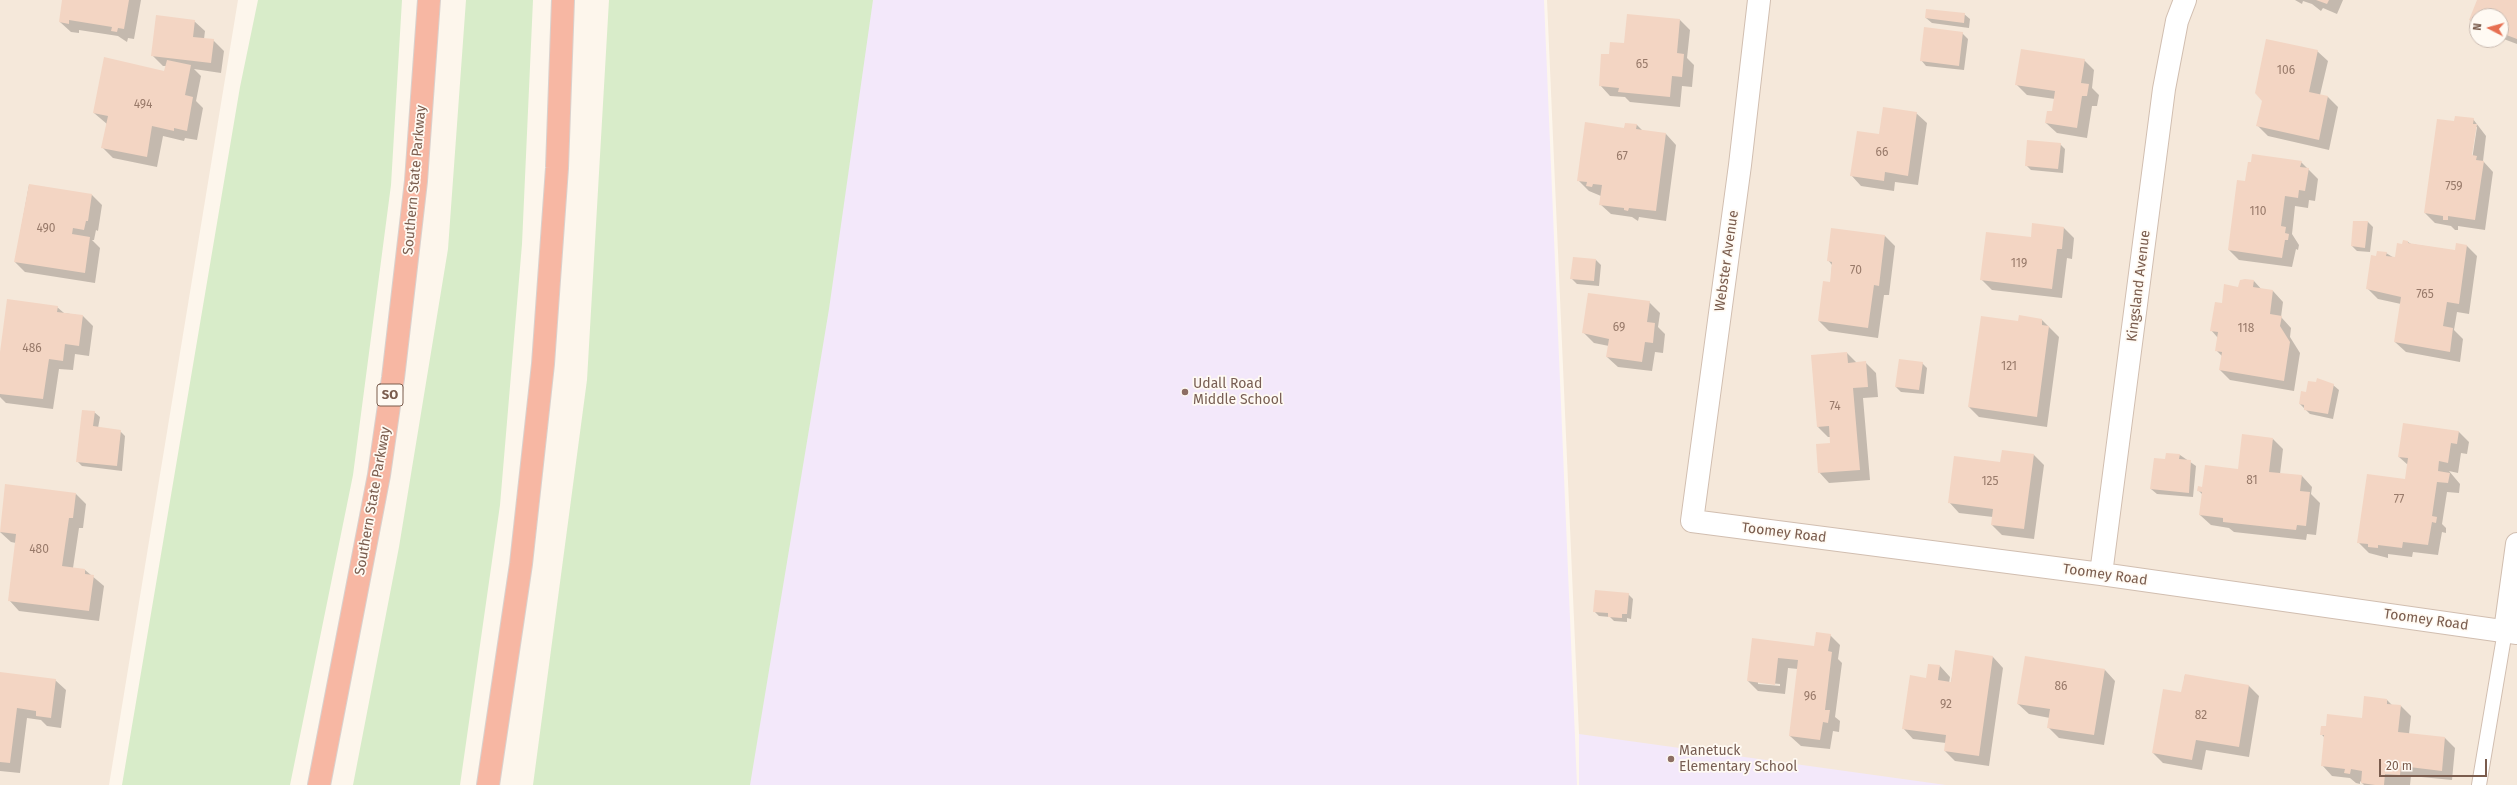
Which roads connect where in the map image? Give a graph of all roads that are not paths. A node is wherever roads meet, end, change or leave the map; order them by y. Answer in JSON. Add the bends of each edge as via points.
{"nodes":[{"id":1,"x":430,"y":0,"type":"edge"},
{"id":2,"x":563,"y":0,"type":"edge"},
{"id":3,"x":1759,"y":0,"type":"edge"},
{"id":4,"x":2185,"y":0,"type":"edge"},
{"id":5,"x":1692,"y":521,"type":"joint"},
{"id":6,"x":2517,"y":544,"type":"edge"},
{"id":7,"x":2101,"y":574,"type":"junction"},
{"id":8,"x":2511,"y":632,"type":"edge"},
{"id":9,"x":320,"y":785,"type":"edge"},
{"id":10,"x":488,"y":785,"type":"edge"},
{"id":11,"x":2479,"y":785,"type":"edge"}],
"edges":[{"from":1,"to":9,"type":"highway","name":"Southern State Parkway","number":"SO","via":[[414,205],[393,378],[379,475]]},
{"from":2,"to":10,"type":"highway","via":[[557,168],[541,380],[521,564]]},
{"from":3,"to":5,"type":"street","name":"Webster Avenue","via":[[1740,165]]},
{"from":4,"to":7,"type":"street","name":"Kingsland Avenue","via":[[2177,21],[2164,89]]},
{"from":5,"to":7,"type":"street","name":"Toomey Road"},
{"from":6,"to":8,"type":"street"},
{"from":7,"to":8,"type":"street","name":"Toomey Road"},
{"from":8,"to":11,"type":"lane"}]}
